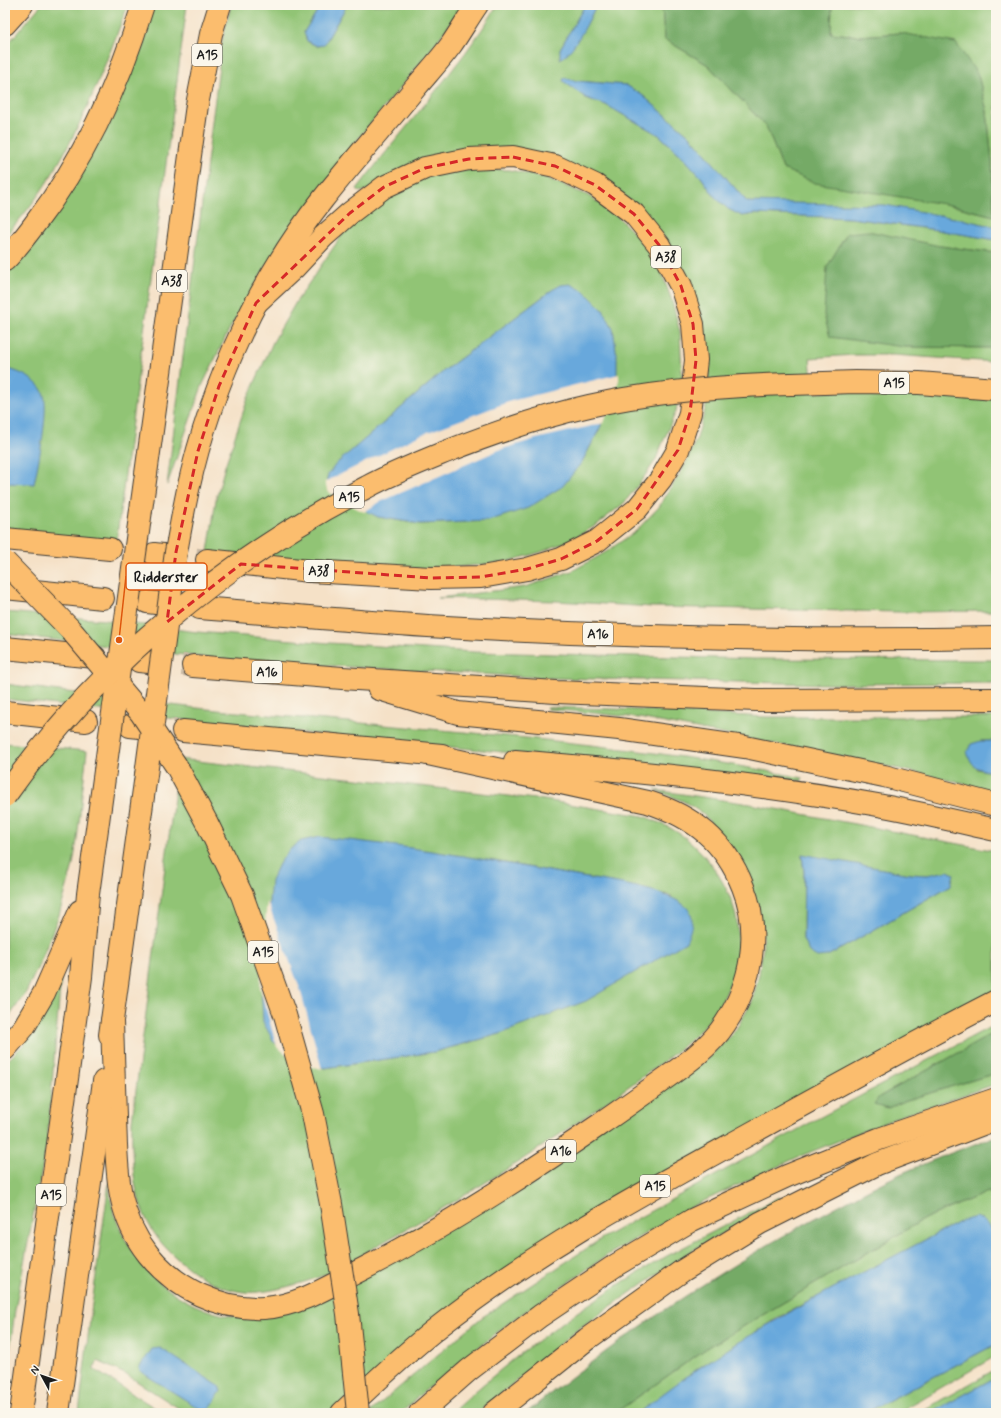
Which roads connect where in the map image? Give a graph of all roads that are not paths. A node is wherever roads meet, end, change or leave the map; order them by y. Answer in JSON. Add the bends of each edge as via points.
{"nodes":[{"id":1,"x":22,"y":5,"type":"edge"},
{"id":2,"x":143,"y":5,"type":"edge"},
{"id":3,"x":204,"y":5,"type":"edge"},
{"id":4,"x":220,"y":5,"type":"edge"},
{"id":5,"x":477,"y":5,"type":"edge"},
{"id":6,"x":5,"y":24,"type":"edge"},
{"id":7,"x":197,"y":105,"type":"junction"},
{"id":8,"x":5,"y":260,"type":"edge"},
{"id":9,"x":256,"y":303,"type":"junction"},
{"id":10,"x":996,"y":389,"type":"edge"},
{"id":11,"x":5,"y":539,"type":"edge"},
{"id":12,"x":110,"y":549,"type":"dead end"},
{"id":13,"x":207,"y":560,"type":"tunnel mouth"},
{"id":14,"x":5,"y":562,"type":"edge"},
{"id":15,"x":5,"y":588,"type":"edge"},
{"id":16,"x":103,"y":598,"type":"dead end"},
{"id":17,"x":150,"y":605,"type":"junction"},
{"id":18,"x":200,"y":608,"type":"dead end"},
{"id":19,"x":996,"y":638,"type":"edge"},
{"id":20,"x":5,"y":648,"type":"edge"},
{"id":21,"x":95,"y":657,"type":"dead end"},
{"id":22,"x":193,"y":666,"type":"tunnel mouth"},
{"id":23,"x":342,"y":678,"type":"junction"},
{"id":24,"x":996,"y":699,"type":"edge"},
{"id":25,"x":5,"y":712,"type":"edge"},
{"id":26,"x":86,"y":721,"type":"dead end"},
{"id":27,"x":183,"y":731,"type":"tunnel mouth"},
{"id":28,"x":428,"y":754,"type":"junction"},
{"id":29,"x":5,"y":796,"type":"edge"},
{"id":30,"x":996,"y":805,"type":"edge"},
{"id":31,"x":996,"y":830,"type":"edge"},
{"id":32,"x":88,"y":894,"type":"junction"},
{"id":33,"x":996,"y":1001,"type":"edge"},
{"id":34,"x":112,"y":1022,"type":"junction"},
{"id":35,"x":5,"y":1049,"type":"edge"},
{"id":36,"x":996,"y":1099,"type":"edge"},
{"id":37,"x":996,"y":1119,"type":"edge"},
{"id":38,"x":21,"y":1413,"type":"edge"},
{"id":39,"x":58,"y":1413,"type":"edge"},
{"id":40,"x":342,"y":1413,"type":"edge"},
{"id":41,"x":358,"y":1413,"type":"edge"},
{"id":42,"x":420,"y":1413,"type":"edge"},
{"id":43,"x":494,"y":1413,"type":"edge"}],
"edges":[{"from":1,"to":6,"type":"highway"},
{"from":2,"to":8,"type":"highway","via":[[107,105],[78,161],[49,206]]},
{"from":3,"to":7,"type":"highway","number":"A38"},
{"from":4,"to":7,"type":"highway","number":"A15","via":[[211,34]]},
{"from":5,"to":9,"type":"highway","number":"A38","via":[[450,46],[322,200],[278,264]]},
{"from":7,"to":17,"type":"highway","number":"A38","bridge":true,"via":[[141,510]]},
{"from":9,"to":13,"type":"highway","number":"A38","via":[[350,213],[384,187],[425,168],[469,159],[513,157],[555,166],[595,185],[634,214],[659,245],[681,286],[693,324],[696,360],[690,412],[678,450],[661,479],[637,509],[597,541],[561,559],[527,570],[481,577],[431,578],[310,571]]},
{"from":9,"to":17,"type":"highway","number":"A38","bridge":true,"via":[[212,405],[188,487],[176,552]]},
{"from":10,"to":29,"type":"highway","number":"A15","bridge":true,"via":[[919,383],[856,382],[719,387],[662,393],[587,406],[535,420],[424,461],[369,486],[321,512],[267,545],[186,605],[141,644],[88,696],[53,735]]},
{"from":11,"to":12,"type":"highway"},
{"from":14,"to":41,"type":"highway","number":"A15","bridge":true,"via":[[70,629],[140,713],[177,767],[242,895],[285,1015],[312,1114],[331,1204],[347,1306]]},
{"from":15,"to":16,"type":"highway"},
{"from":17,"to":32,"type":"highway","number":"A15","bridge":true,"via":[[105,771]]},
{"from":17,"to":34,"type":"highway","number":"A15","bridge":true,"via":[[146,775]]},
{"from":18,"to":19,"type":"highway","number":"A16","via":[[427,626],[614,635],[805,639]]},
{"from":20,"to":21,"type":"highway"},
{"from":22,"to":23,"type":"highway","number":"A16"},
{"from":23,"to":24,"type":"highway","number":"A16","via":[[556,692],[756,700]]},
{"from":23,"to":30,"type":"highway","number":"A16","via":[[458,713],[619,729],[745,747],[884,776]]},
{"from":25,"to":26,"type":"highway"},
{"from":27,"to":28,"type":"highway","number":"A16"},
{"from":28,"to":31,"type":"highway","number":"A16","via":[[722,782],[872,804]]},
{"from":28,"to":34,"type":"highway","number":"A16","via":[[648,802],[667,808],[699,826],[717,844],[733,865],[747,897],[751,917],[752,948],[741,995],[726,1022],[708,1044],[643,1095],[548,1160],[426,1234],[372,1265],[298,1301],[253,1308],[223,1304],[177,1282],[148,1254],[134,1231],[124,1208],[118,1181]]},
{"from":32,"to":35,"type":"highway","number":"A15","via":[[44,993],[24,1028]]},
{"from":32,"to":38,"type":"highway","number":"A15","via":[[81,977]]},
{"from":33,"to":40,"type":"highway","number":"A15","via":[[628,1201],[556,1244],[441,1325]]},
{"from":34,"to":39,"type":"highway","number":"A15"},
{"from":36,"to":42,"type":"highway","via":[[822,1161],[692,1220],[616,1265],[540,1316],[469,1370]]},
{"from":37,"to":43,"type":"highway","via":[[878,1164],[760,1223],[682,1271],[587,1338]]}]}
